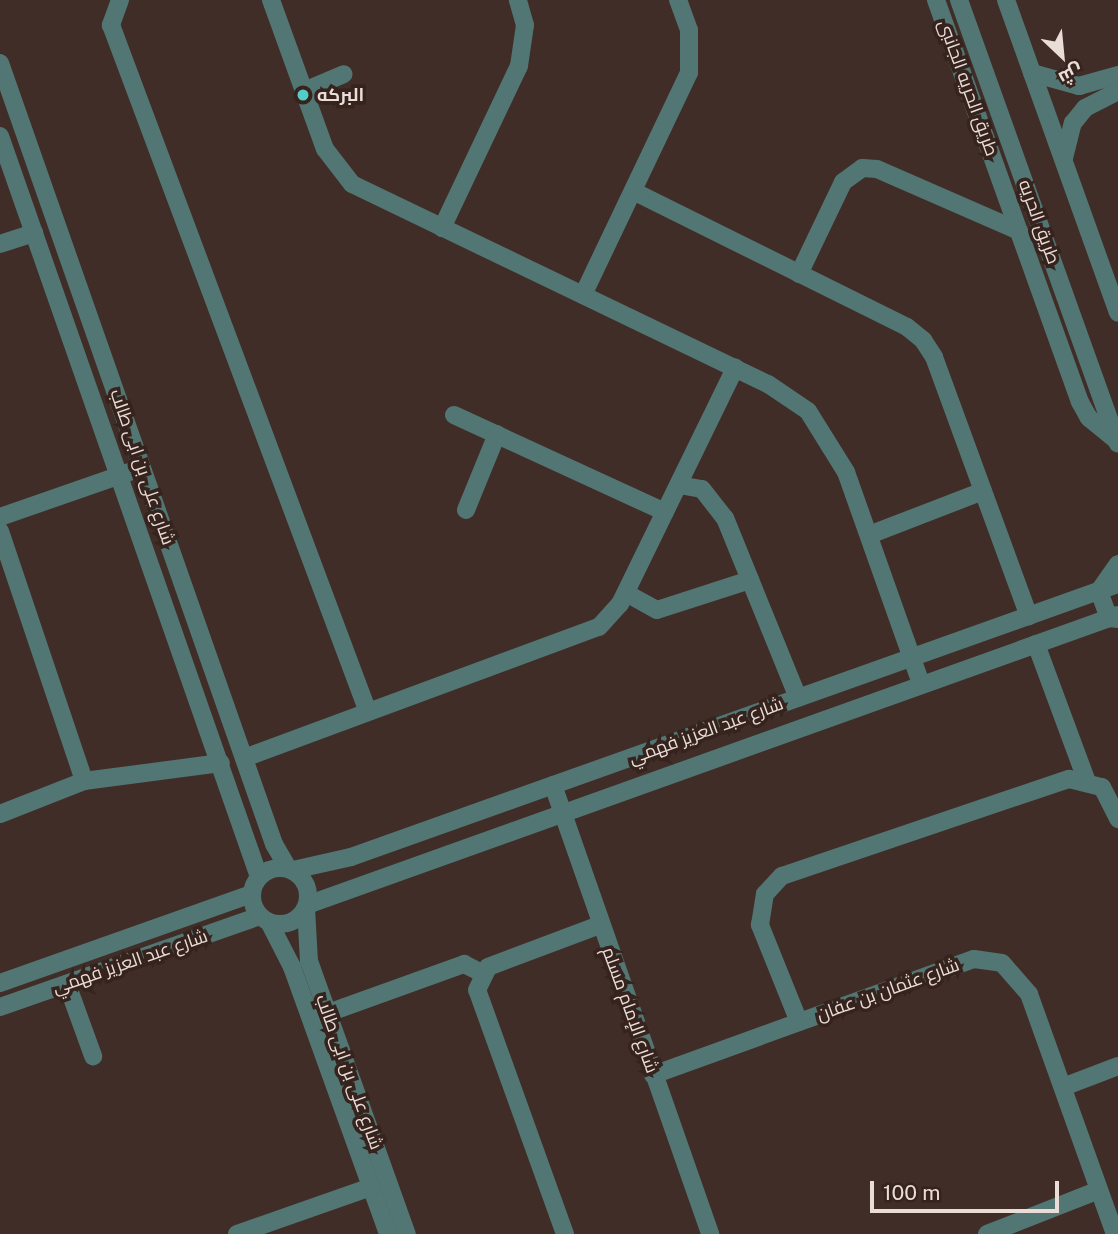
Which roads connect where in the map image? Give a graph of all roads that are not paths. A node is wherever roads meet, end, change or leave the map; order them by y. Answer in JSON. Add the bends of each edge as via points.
{"nodes":[{"id":1,"x":120,"y":0,"type":"edge"},
{"id":2,"x":271,"y":0,"type":"edge"},
{"id":3,"x":517,"y":0,"type":"edge"},
{"id":4,"x":678,"y":0,"type":"edge"},
{"id":5,"x":936,"y":0,"type":"edge"},
{"id":6,"x":960,"y":0,"type":"edge"},
{"id":7,"x":1006,"y":0,"type":"edge"},
{"id":8,"x":0,"y":63,"type":"edge"},
{"id":9,"x":1032,"y":73,"type":"junction"},
{"id":10,"x":344,"y":74,"type":"dead end"},
{"id":11,"x":1118,"y":75,"type":"edge"},
{"id":12,"x":1118,"y":90,"type":"edge"},
{"id":13,"x":304,"y":91,"type":"junction"},
{"id":14,"x":8,"y":112,"type":"edge"},
{"id":15,"x":0,"y":136,"type":"edge"},
{"id":16,"x":1064,"y":161,"type":"junction"},
{"id":17,"x":633,"y":191,"type":"junction"},
{"id":18,"x":442,"y":228,"type":"junction"},
{"id":19,"x":1019,"y":231,"type":"junction"},
{"id":20,"x":34,"y":233,"type":"junction"},
{"id":21,"x":0,"y":244,"type":"edge"},
{"id":22,"x":799,"y":274,"type":"junction"},
{"id":23,"x":583,"y":295,"type":"junction"},
{"id":24,"x":1118,"y":313,"type":"edge"},
{"id":25,"x":735,"y":368,"type":"junction"},
{"id":26,"x":454,"y":415,"type":"dead end"},
{"id":27,"x":497,"y":434,"type":"junction"},
{"id":28,"x":1118,"y":442,"type":"edge"},
{"id":29,"x":142,"y":467,"type":"junction"},
{"id":30,"x":120,"y":475,"type":"junction"},
{"id":31,"x":678,"y":485,"type":"junction"},
{"id":32,"x":983,"y":491,"type":"junction"},
{"id":33,"x":466,"y":510,"type":"dead end"},
{"id":34,"x":665,"y":512,"type":"junction"},
{"id":35,"x":0,"y":517,"type":"edge"},
{"id":36,"x":0,"y":531,"type":"edge"},
{"id":37,"x":869,"y":535,"type":"junction"},
{"id":38,"x":1118,"y":564,"type":"edge"},
{"id":39,"x":750,"y":580,"type":"junction"},
{"id":40,"x":1118,"y":584,"type":"edge"},
{"id":41,"x":1099,"y":591,"type":"junction"},
{"id":42,"x":626,"y":593,"type":"junction"},
{"id":43,"x":1029,"y":616,"type":"junction"},
{"id":44,"x":1115,"y":617,"type":"edge"},
{"id":45,"x":1036,"y":644,"type":"junction"},
{"id":46,"x":912,"y":658,"type":"junction"},
{"id":47,"x":921,"y":684,"type":"junction"},
{"id":48,"x":798,"y":698,"type":"junction"},
{"id":49,"x":368,"y":712,"type":"junction"},
{"id":50,"x":244,"y":758,"type":"junction"},
{"id":51,"x":221,"y":763,"type":"junction"},
{"id":52,"x":1086,"y":779,"type":"junction"},
{"id":53,"x":83,"y":781,"type":"junction"},
{"id":54,"x":553,"y":785,"type":"junction"},
{"id":55,"x":562,"y":811,"type":"junction"},
{"id":56,"x":0,"y":814,"type":"edge"},
{"id":57,"x":1118,"y":819,"type":"edge"},
{"id":58,"x":271,"y":833,"type":"junction"},
{"id":59,"x":249,"y":841,"type":"junction"},
{"id":60,"x":335,"y":862,"type":"junction"},
{"id":61,"x":290,"y":869,"type":"junction"},
{"id":62,"x":259,"y":877,"type":"junction"},
{"id":63,"x":343,"y":889,"type":"junction"},
{"id":64,"x":251,"y":894,"type":"junction"},
{"id":65,"x":225,"y":904,"type":"junction"},
{"id":66,"x":307,"y":906,"type":"junction"},
{"id":67,"x":265,"y":919,"type":"junction"},
{"id":68,"x":600,"y":925,"type":"junction"},
{"id":69,"x":232,"y":926,"type":"junction"},
{"id":70,"x":309,"y":961,"type":"junction"},
{"id":71,"x":292,"y":967,"type":"junction"},
{"id":72,"x":482,"y":973,"type":"junction"},
{"id":73,"x":0,"y":983,"type":"edge"},
{"id":74,"x":67,"y":984,"type":"junction"},
{"id":75,"x":0,"y":1007,"type":"edge"},
{"id":76,"x":328,"y":1013,"type":"junction"},
{"id":77,"x":799,"y":1022,"type":"junction"},
{"id":78,"x":93,"y":1056,"type":"dead end"},
{"id":79,"x":1118,"y":1066,"type":"edge"},
{"id":80,"x":653,"y":1075,"type":"junction"},
{"id":81,"x":1063,"y":1087,"type":"junction"},
{"id":82,"x":371,"y":1187,"type":"junction"},
{"id":83,"x":1099,"y":1190,"type":"junction"},
{"id":84,"x":237,"y":1234,"type":"edge"},
{"id":85,"x":388,"y":1234,"type":"edge"},
{"id":86,"x":406,"y":1234,"type":"edge"},
{"id":87,"x":565,"y":1234,"type":"edge"},
{"id":88,"x":710,"y":1234,"type":"edge"},
{"id":89,"x":987,"y":1234,"type":"edge"},
{"id":90,"x":1115,"y":1234,"type":"edge"}],
"edges":[{"from":1,"to":49,"type":"street","via":[[111,25]]},
{"from":2,"to":13,"type":"street"},
{"from":3,"to":18,"type":"street","via":[[524,25],[519,66]]},
{"from":4,"to":17,"type":"street","via":[[689,30],[689,73]]},
{"from":5,"to":19,"type":"street","name":"طريق الحريه الجانبى"},
{"from":6,"to":28,"type":"street","name":"طريق الحريه"},
{"from":7,"to":9,"type":"street"},
{"from":8,"to":14,"type":"street","name":"شارع على بن ابى طالب"},
{"from":9,"to":11,"type":"street","via":[[1079,86]]},
{"from":9,"to":16,"type":"street"},
{"from":10,"to":13,"type":"street"},
{"from":12,"to":16,"type":"street","via":[[1085,108],[1073,123]]},
{"from":13,"to":18,"type":"street","via":[[336,168],[352,184]]},
{"from":14,"to":29,"type":"street","name":"شارع على بن ابى طالب"},
{"from":15,"to":20,"type":"street","name":"شارع على بن ابى طالب"},
{"from":16,"to":24,"type":"street"},
{"from":17,"to":22,"type":"street"},
{"from":17,"to":23,"type":"street"},
{"from":18,"to":23,"type":"street"},
{"from":19,"to":22,"type":"street","via":[[877,169],[862,168],[843,182]]},
{"from":19,"to":28,"type":"street","name":"طريق الحريه الجانبى","via":[[1080,402],[1089,418]]},
{"from":20,"to":21,"type":"street"},
{"from":20,"to":30,"type":"street","name":"شارع على بن ابى طالب"},
{"from":22,"to":32,"type":"street","via":[[922,340],[934,357]]},
{"from":23,"to":25,"type":"street"},
{"from":25,"to":31,"type":"street"},
{"from":25,"to":37,"type":"street","via":[[789,396],[824,429]]},
{"from":26,"to":27,"type":"street"},
{"from":27,"to":33,"type":"street"},
{"from":27,"to":34,"type":"street"},
{"from":29,"to":30,"type":"street"},
{"from":29,"to":50,"type":"street","name":"شارع على بن ابى طالب"},
{"from":30,"to":35,"type":"street"},
{"from":30,"to":51,"type":"street","name":"شارع على بن ابى طالب"},
{"from":31,"to":34,"type":"street"},
{"from":31,"to":39,"type":"street","via":[[712,497]]},
{"from":32,"to":37,"type":"street"},
{"from":32,"to":43,"type":"street"},
{"from":34,"to":42,"type":"street"},
{"from":36,"to":53,"type":"street"},
{"from":37,"to":46,"type":"street"},
{"from":38,"to":41,"type":"street"},
{"from":39,"to":42,"type":"street","via":[[657,610]]},
{"from":39,"to":48,"type":"street"},
{"from":40,"to":41,"type":"street","name":"شارع عبد العزيز فهمي"},
{"from":41,"to":43,"type":"street","name":"شارع عبد العزيز فهمي"},
{"from":41,"to":44,"type":"street"},
{"from":42,"to":49,"type":"street","via":[[599,627]]},
{"from":43,"to":46,"type":"street","name":"شارع عبد العزيز فهمي"},
{"from":44,"to":45,"type":"street","name":"شارع عبد العزيز فهمي"},
{"from":45,"to":47,"type":"street","name":"شارع عبد العزيز فهمي"},
{"from":45,"to":52,"type":"street"},
{"from":46,"to":47,"type":"street"},
{"from":46,"to":48,"type":"street","name":"شارع عبد العزيز فهمي"},
{"from":47,"to":55,"type":"street","name":"شارع عبد العزيز فهمي"},
{"from":48,"to":54,"type":"street","name":"شارع عبد العزيز فهمي"},
{"from":49,"to":50,"type":"street"},
{"from":50,"to":58,"type":"street","name":"شارع على بن ابى طالب"},
{"from":51,"to":53,"type":"street"},
{"from":51,"to":59,"type":"street","name":"شارع على بن ابى طالب"},
{"from":52,"to":57,"type":"street","via":[[1109,795]]},
{"from":52,"to":77,"type":"street","via":[[1069,779],[782,876],[765,894],[760,925]]},
{"from":53,"to":56,"type":"street"},
{"from":54,"to":55,"type":"street","name":"شارع الإمام مسلم"},
{"from":54,"to":60,"type":"street","name":"شارع عبد العزيز فهمي"},
{"from":55,"to":63,"type":"street","name":"شارع عبد العزيز فهمي"},
{"from":55,"to":68,"type":"street","name":"شارع الإمام مسلم"},
{"from":58,"to":59,"type":"street","via":[[261,841]]},
{"from":58,"to":61,"type":"street","name":"شارع على بن ابى طالب"},
{"from":59,"to":62,"type":"street","name":"شارع على بن ابى طالب"},
{"from":60,"to":61,"type":"street","name":"شارع عبد العزيز فهمي"},
{"from":60,"to":63,"type":"street"},
{"from":61,"to":62,"type":"street"},
{"from":61,"to":66,"type":"street","via":[[307,885]]},
{"from":62,"to":64,"type":"street"},
{"from":63,"to":66,"type":"street","name":"شارع عبد العزيز فهمي"},
{"from":64,"to":65,"type":"street","name":"شارع عبد العزيز فهمي"},
{"from":64,"to":67,"type":"street"},
{"from":65,"to":69,"type":"street"},
{"from":65,"to":73,"type":"street","name":"شارع عبد العزيز فهمي"},
{"from":66,"to":67,"type":"street","via":[[290,922]]},
{"from":66,"to":70,"type":"street","name":"شارع على بن ابى طالب"},
{"from":67,"to":69,"type":"street","name":"شارع عبد العزيز فهمي"},
{"from":67,"to":71,"type":"street","name":"شارع على بن ابى طالب"},
{"from":68,"to":72,"type":"street","via":[[495,963]]},
{"from":68,"to":80,"type":"street","name":"شارع الإمام مسلم"},
{"from":69,"to":74,"type":"street","name":"شارع عبد العزيز فهمي"},
{"from":70,"to":71,"type":"street"},
{"from":70,"to":76,"type":"street","name":"شارع على بن ابى طالب"},
{"from":71,"to":82,"type":"street","name":"شارع على بن ابى طالب"},
{"from":72,"to":76,"type":"street","via":[[464,964]]},
{"from":72,"to":87,"type":"street","via":[[478,998]]},
{"from":74,"to":75,"type":"street","name":"شارع عبد العزيز فهمي"},
{"from":74,"to":78,"type":"street"},
{"from":76,"to":86,"type":"street","name":"شارع على بن ابى طالب"},
{"from":77,"to":80,"type":"street","name":"شارع عثمان بن عفان"},
{"from":77,"to":81,"type":"street","name":"شارع عثمان بن عفان","via":[[974,959],[989,959],[1024,981]]},
{"from":79,"to":81,"type":"street"},
{"from":80,"to":88,"type":"street","name":"شارع الإمام مسلم"},
{"from":81,"to":83,"type":"street","name":"شارع عثمان بن عفان"},
{"from":82,"to":84,"type":"street"},
{"from":82,"to":85,"type":"street","name":"شارع على بن ابى طالب"},
{"from":83,"to":89,"type":"street"},
{"from":83,"to":90,"type":"street","name":"شارع عثمان بن عفان"}]}
